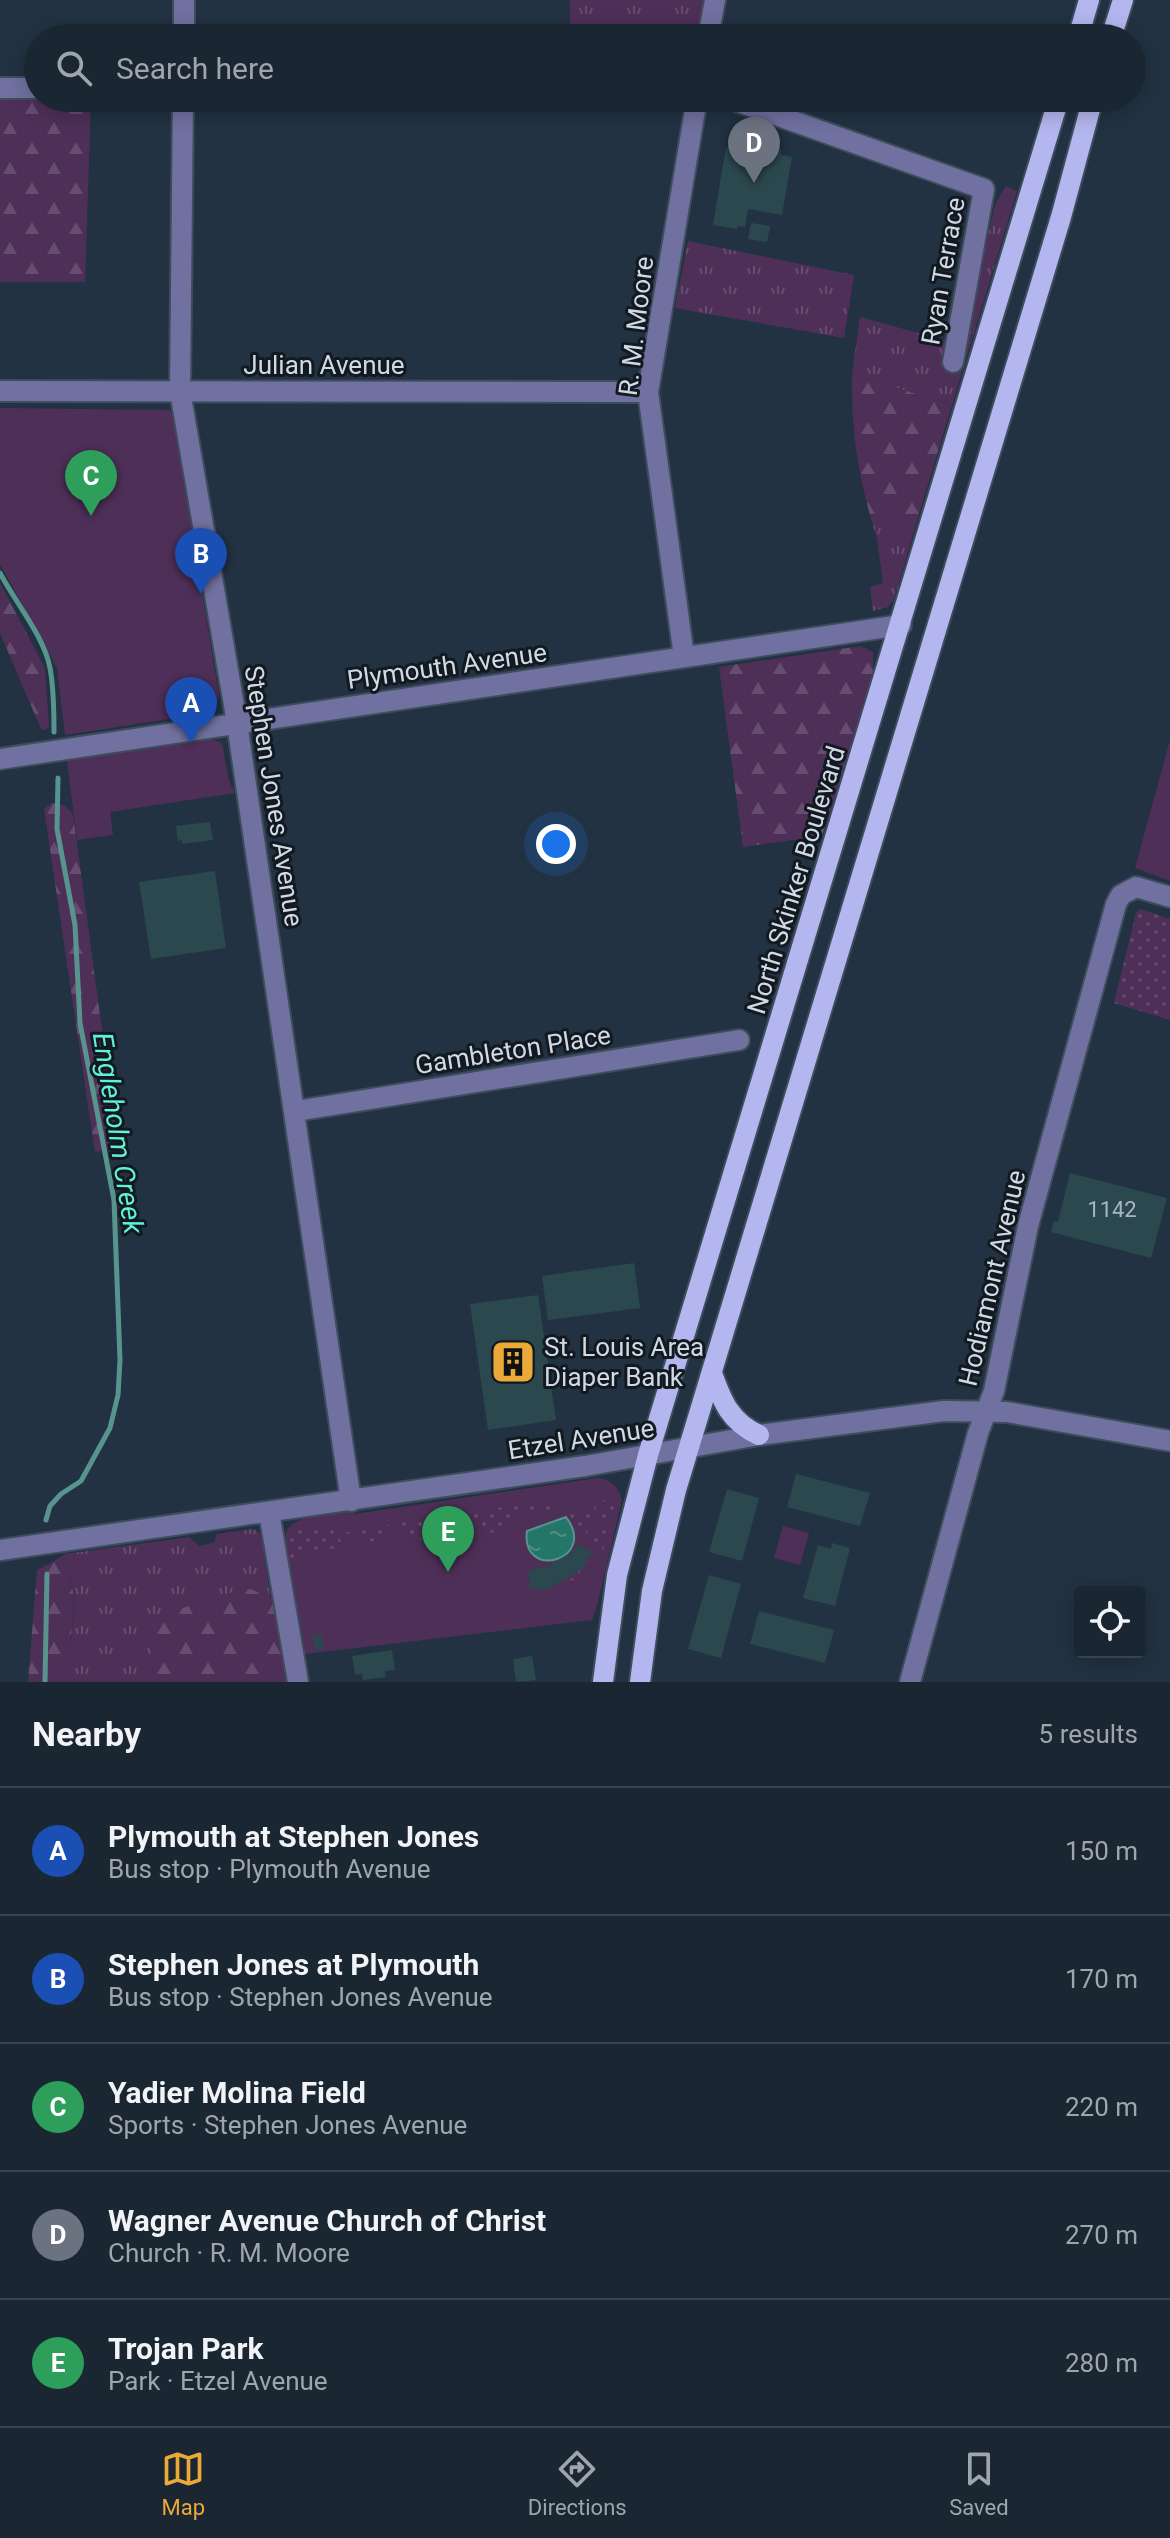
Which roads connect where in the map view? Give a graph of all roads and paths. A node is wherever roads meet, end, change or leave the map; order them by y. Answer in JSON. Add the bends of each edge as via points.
{"nodes":[{"id":1,"x":184,"y":0,"type":"edge"},
{"id":2,"x":715,"y":0,"type":"edge"},
{"id":3,"x":1089,"y":0,"type":"edge"},
{"id":4,"x":1123,"y":3,"type":"edge"},
{"id":5,"x":184,"y":24,"type":"edge"},
{"id":6,"x":711,"y":24,"type":"edge"},
{"id":7,"x":1082,"y":24,"type":"edge"},
{"id":8,"x":1116,"y":24,"type":"edge"},
{"id":9,"x":0,"y":88,"type":"edge"},
{"id":10,"x":24,"y":88,"type":"edge"},
{"id":11,"x":183,"y":112,"type":"edge"},
{"id":12,"x":695,"y":112,"type":"edge"},
{"id":13,"x":767,"y":112,"type":"edge"},
{"id":14,"x":1055,"y":112,"type":"edge"},
{"id":15,"x":1089,"y":112,"type":"edge"},
{"id":16,"x":953,"y":362,"type":"dead end"},
{"id":17,"x":0,"y":391,"type":"edge"},
{"id":18,"x":180,"y":391,"type":"junction"},
{"id":19,"x":648,"y":392,"type":"junction"},
{"id":20,"x":901,"y":625,"type":"junction"},
{"id":21,"x":684,"y":657,"type":"junction"},
{"id":22,"x":237,"y":723,"type":"junction"},
{"id":23,"x":0,"y":759,"type":"edge"},
{"id":24,"x":1170,"y":897,"type":"edge"},
{"id":25,"x":739,"y":1040,"type":"dead end"},
{"id":26,"x":296,"y":1111,"type":"junction"},
{"id":27,"x":712,"y":1373,"type":"junction"},
{"id":28,"x":987,"y":1410,"type":"junction"},
{"id":29,"x":759,"y":1435,"type":"junction"},
{"id":30,"x":1170,"y":1441,"type":"edge"},
{"id":31,"x":689,"y":1447,"type":"junction"},
{"id":32,"x":648,"y":1455,"type":"junction"},
{"id":33,"x":351,"y":1501,"type":"junction"},
{"id":34,"x":269,"y":1512,"type":"junction"},
{"id":35,"x":0,"y":1550,"type":"edge"},
{"id":36,"x":298,"y":1682,"type":"edge"},
{"id":37,"x":603,"y":1682,"type":"edge"},
{"id":38,"x":640,"y":1682,"type":"edge"},
{"id":39,"x":910,"y":1682,"type":"edge"}],
"edges":[{"from":1,"to":5,"type":"street"},
{"from":2,"to":6,"type":"street"},
{"from":3,"to":7,"type":"main road"},
{"from":4,"to":8,"type":"main road"},
{"from":9,"to":10,"type":"street"},
{"from":11,"to":18,"type":"street","name":"Stephen Jones Avenue"},
{"from":12,"to":19,"type":"street","name":"R. M. Moore"},
{"from":13,"to":16,"type":"street","name":"Ryan Terrace","via":[[984,189]]},
{"from":14,"to":20,"type":"main road","name":"North Skinker Boulevard"},
{"from":15,"to":27,"type":"main road"},
{"from":17,"to":18,"type":"street","name":"Julian Avenue"},
{"from":18,"to":19,"type":"street","name":"Julian Avenue"},
{"from":18,"to":22,"type":"street","name":"Stephen Jones Avenue"},
{"from":19,"to":21,"type":"street","name":"R. M. Moore"},
{"from":20,"to":21,"type":"street","name":"Plymouth Avenue"},
{"from":20,"to":32,"type":"main road","name":"North Skinker Boulevard"},
{"from":21,"to":22,"type":"street","name":"Plymouth Avenue"},
{"from":22,"to":23,"type":"street","name":"Plymouth Avenue"},
{"from":22,"to":26,"type":"street","name":"Stephen Jones Avenue"},
{"from":24,"to":28,"type":"street","name":"Hodiamont Avenue","via":[[1145,888],[1128,889],[1116,904],[1028,1226]]},
{"from":25,"to":26,"type":"street","name":"Gambleton Place"},
{"from":26,"to":33,"type":"street","name":"Stephen Jones Avenue"},
{"from":27,"to":29,"type":"main road","via":[[731,1416]]},
{"from":27,"to":31,"type":"main road"},
{"from":28,"to":29,"type":"street","name":"Etzel Avenue"},
{"from":28,"to":30,"type":"street","name":"Etzel Avenue"},
{"from":28,"to":39,"type":"street","name":"Hodiamont Avenue"},
{"from":29,"to":31,"type":"street","name":"Etzel Avenue"},
{"from":31,"to":32,"type":"street","name":"Etzel Avenue"},
{"from":31,"to":38,"type":"main road","via":[[652,1591]]},
{"from":32,"to":33,"type":"street","name":"Etzel Avenue"},
{"from":32,"to":37,"type":"main road","name":"North Skinker Boulevard","via":[[617,1575]]},
{"from":33,"to":34,"type":"street","name":"Etzel Avenue"},
{"from":34,"to":35,"type":"street","name":"Etzel Avenue"},
{"from":34,"to":36,"type":"street"}]}
